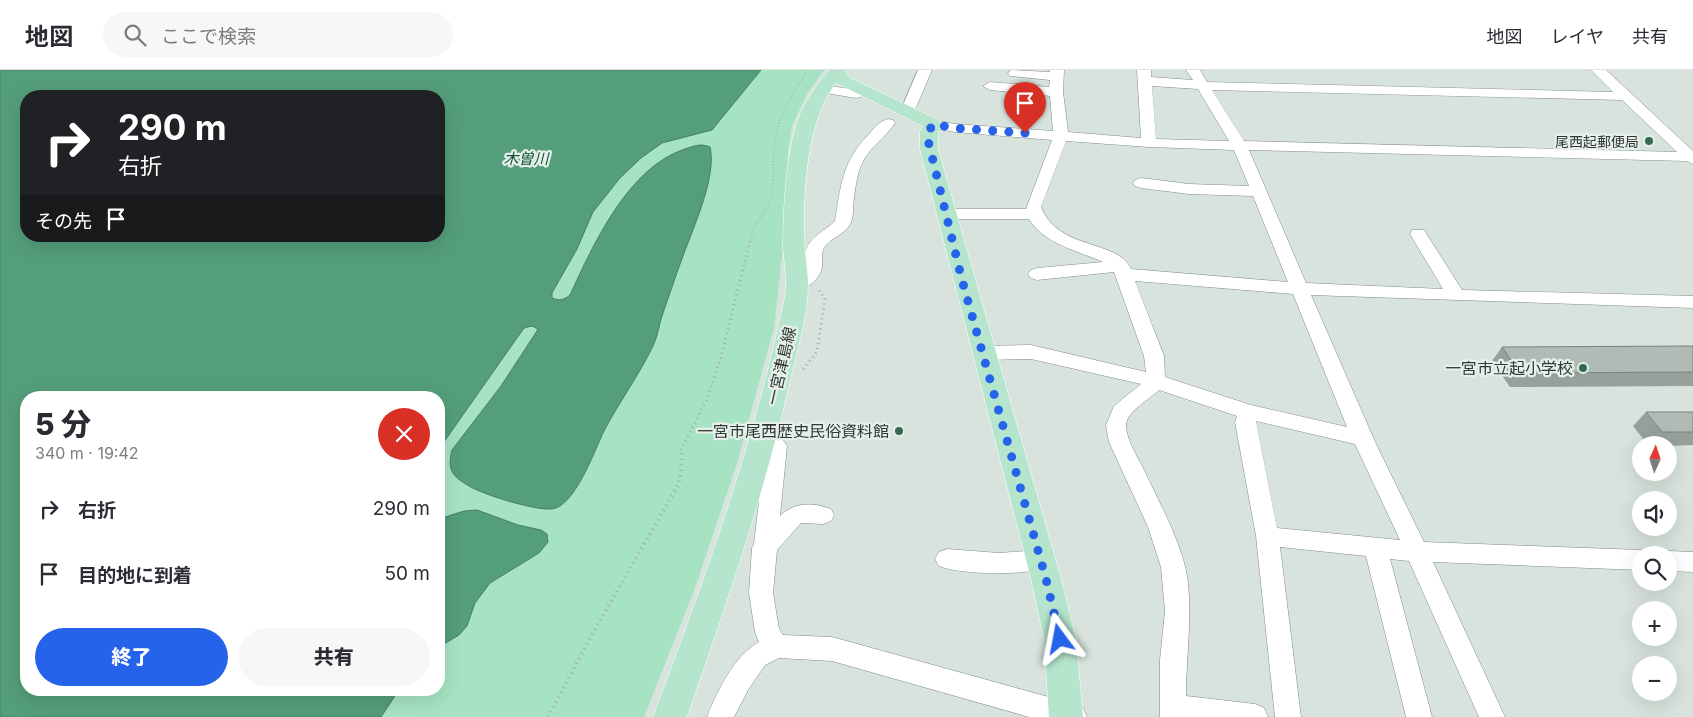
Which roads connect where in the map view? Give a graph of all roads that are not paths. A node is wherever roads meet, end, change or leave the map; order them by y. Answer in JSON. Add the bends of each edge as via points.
{"nodes":[{"id":1,"x":925,"y":70,"type":"edge"},
{"id":2,"x":1598,"y":70,"type":"edge"},
{"id":3,"x":1015,"y":73,"type":"dead end"},
{"id":4,"x":1144,"y":76,"type":"edge"},
{"id":5,"x":835,"y":77,"type":"edge"},
{"id":6,"x":1056,"y":80,"type":"edge"},
{"id":7,"x":1200,"y":80,"type":"edge"},
{"id":8,"x":990,"y":86,"type":"dead end"},
{"id":9,"x":1625,"y":96,"type":"junction"},
{"id":10,"x":907,"y":112,"type":"junction"},
{"id":11,"x":888,"y":123,"type":"dead end"},
{"id":12,"x":933,"y":124,"type":"junction"},
{"id":13,"x":1061,"y":136,"type":"junction"},
{"id":14,"x":1149,"y":143,"type":"junction"},
{"id":15,"x":1240,"y":146,"type":"junction"},
{"id":16,"x":1692,"y":158,"type":"edge"},
{"id":17,"x":1140,"y":183,"type":"dead end"},
{"id":18,"x":1258,"y":191,"type":"junction"},
{"id":19,"x":945,"y":214,"type":"junction"},
{"id":20,"x":1034,"y":214,"type":"junction"},
{"id":21,"x":1418,"y":234,"type":"dead end"},
{"id":22,"x":1123,"y":270,"type":"junction"},
{"id":23,"x":1038,"y":274,"type":"dead end"},
{"id":24,"x":797,"y":285,"type":"junction"},
{"id":25,"x":1301,"y":288,"type":"junction"},
{"id":26,"x":1456,"y":295,"type":"junction"},
{"id":27,"x":1693,"y":302,"type":"edge"},
{"id":28,"x":983,"y":353,"type":"junction"},
{"id":29,"x":1155,"y":382,"type":"junction"},
{"id":30,"x":1249,"y":412,"type":"junction"},
{"id":31,"x":764,"y":437,"type":"junction"},
{"id":32,"x":1362,"y":438,"type":"junction"},
{"id":33,"x":823,"y":515,"type":"dead end"},
{"id":34,"x":1267,"y":536,"type":"junction"},
{"id":35,"x":1375,"y":546,"type":"junction"},
{"id":36,"x":764,"y":548,"type":"junction"},
{"id":37,"x":1417,"y":552,"type":"junction"},
{"id":38,"x":947,"y":559,"type":"dead end"},
{"id":39,"x":1040,"y":560,"type":"junction"},
{"id":40,"x":1632,"y":560,"type":"edge"},
{"id":41,"x":1677,"y":561,"type":"edge"},
{"id":42,"x":1693,"y":562,"type":"edge"},
{"id":43,"x":776,"y":646,"type":"junction"},
{"id":44,"x":1173,"y":712,"type":"edge"},
{"id":45,"x":1069,"y":716,"type":"edge"},
{"id":46,"x":670,"y":717,"type":"edge"},
{"id":47,"x":720,"y":717,"type":"edge"},
{"id":48,"x":1255,"y":717,"type":"edge"},
{"id":49,"x":1288,"y":717,"type":"edge"},
{"id":50,"x":1419,"y":717,"type":"edge"},
{"id":51,"x":1492,"y":717,"type":"edge"}],
"edges":[{"from":1,"to":10,"type":"street"},
{"from":2,"to":9,"type":"street"},
{"from":3,"to":6,"type":"street"},
{"from":4,"to":7,"type":"street"},
{"from":4,"to":14,"type":"street"},
{"from":5,"to":10,"type":"main road"},
{"from":5,"to":24,"type":"main road","name":"一宮津島線","via":[[825,86],[809,116],[800,154],[794,249]]},
{"from":6,"to":8,"type":"street"},
{"from":6,"to":13,"type":"street"},
{"from":7,"to":9,"type":"street"},
{"from":7,"to":15,"type":"street"},
{"from":9,"to":16,"type":"street"},
{"from":10,"to":12,"type":"main road"},
{"from":11,"to":24,"type":"street","via":[[856,158],[843,222],[839,229],[815,247],[814,271],[809,279]]},
{"from":12,"to":13,"type":"street"},
{"from":12,"to":19,"type":"main road","via":[[929,131],[929,149]]},
{"from":13,"to":14,"type":"street"},
{"from":13,"to":20,"type":"street","via":[[1033,207]]},
{"from":14,"to":15,"type":"street"},
{"from":15,"to":16,"type":"street"},
{"from":15,"to":18,"type":"street"},
{"from":17,"to":18,"type":"street","via":[[1189,189]]},
{"from":18,"to":25,"type":"street"},
{"from":19,"to":20,"type":"street"},
{"from":19,"to":28,"type":"main road"},
{"from":20,"to":22,"type":"street","via":[[1057,238],[1096,251],[1112,259]]},
{"from":21,"to":26,"type":"street"},
{"from":22,"to":23,"type":"street"},
{"from":22,"to":25,"type":"street","via":[[1228,285]]},
{"from":22,"to":29,"type":"street","via":[[1154,356]]},
{"from":24,"to":31,"type":"main road","name":"一宮津島線"},
{"from":25,"to":26,"type":"street"},
{"from":25,"to":32,"type":"street"},
{"from":26,"to":27,"type":"street"},
{"from":28,"to":29,"type":"street","via":[[1031,352]]},
{"from":28,"to":39,"type":"main road"},
{"from":29,"to":30,"type":"street"},
{"from":29,"to":44,"type":"street","via":[[1121,411],[1116,425],[1120,442],[1159,527],[1172,567],[1177,611]]},
{"from":30,"to":32,"type":"street"},
{"from":30,"to":34,"type":"street","via":[[1245,422]]},
{"from":31,"to":36,"type":"street","via":[[776,446]]},
{"from":31,"to":46,"type":"main road","name":"一宮津島線","via":[[715,593]]},
{"from":32,"to":37,"type":"street"},
{"from":33,"to":36,"type":"street","via":[[796,514]]},
{"from":34,"to":35,"type":"street"},
{"from":34,"to":49,"type":"street"},
{"from":35,"to":37,"type":"street"},
{"from":35,"to":50,"type":"street"},
{"from":36,"to":43,"type":"street","via":[[763,616],[767,632]]},
{"from":37,"to":40,"type":"street"},
{"from":37,"to":51,"type":"street"},
{"from":38,"to":39,"type":"street","via":[[999,563]]},
{"from":39,"to":45,"type":"main road","via":[[1060,639]]},
{"from":41,"to":42,"type":"street"},
{"from":43,"to":45,"type":"street","via":[[832,649]]},
{"from":43,"to":47,"type":"street","via":[[756,657]]},
{"from":44,"to":48,"type":"street"}]}
